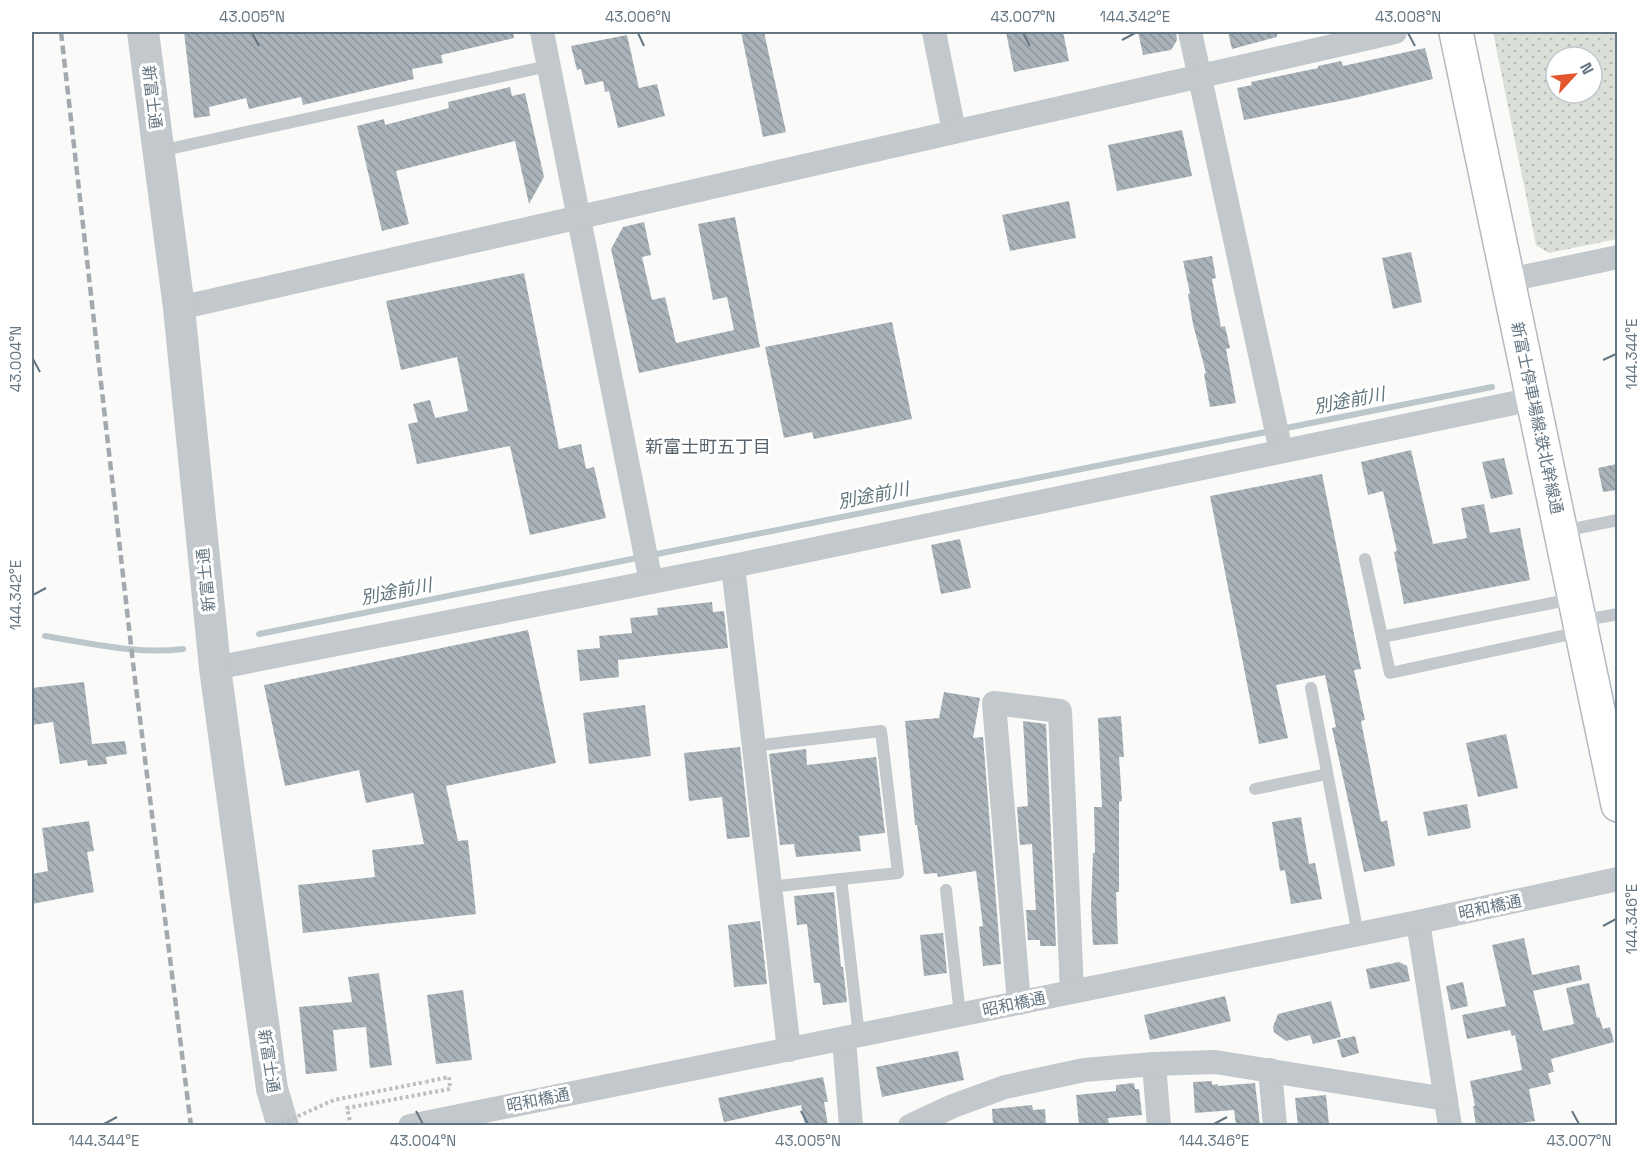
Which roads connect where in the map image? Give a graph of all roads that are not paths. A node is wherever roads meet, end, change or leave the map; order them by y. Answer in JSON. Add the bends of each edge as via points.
{"nodes":[{"id":1,"x":143,"y":32,"type":"edge"},
{"id":2,"x":542,"y":32,"type":"edge"},
{"id":3,"x":934,"y":32,"type":"edge"},
{"id":4,"x":1190,"y":32,"type":"edge"},
{"id":5,"x":1395,"y":32,"type":"edge"},
{"id":6,"x":1456,"y":32,"type":"edge"},
{"id":7,"x":548,"y":66,"type":"junction"},
{"id":8,"x":1199,"y":76,"type":"junction"},
{"id":9,"x":954,"y":131,"type":"junction"},
{"id":10,"x":159,"y":151,"type":"junction"},
{"id":11,"x":578,"y":217,"type":"junction"},
{"id":12,"x":1617,"y":257,"type":"edge"},
{"id":13,"x":1509,"y":280,"type":"junction"},
{"id":14,"x":179,"y":308,"type":"junction"},
{"id":15,"x":1533,"y":399,"type":"junction"},
{"id":16,"x":1281,"y":451,"type":"junction"},
{"id":17,"x":1617,"y":520,"type":"edge"},
{"id":18,"x":1561,"y":532,"type":"junction"},
{"id":19,"x":1365,"y":559,"type":"dead end"},
{"id":20,"x":733,"y":566,"type":"junction"},
{"id":21,"x":651,"y":582,"type":"junction"},
{"id":22,"x":1617,"y":614,"type":"edge"},
{"id":23,"x":1579,"y":617,"type":"junction"},
{"id":24,"x":1382,"y":637,"type":"junction"},
{"id":25,"x":215,"y":668,"type":"junction"},
{"id":26,"x":1311,"y":688,"type":"dead end"},
{"id":27,"x":1611,"y":745,"type":"edge"},
{"id":28,"x":753,"y":746,"type":"junction"},
{"id":29,"x":1327,"y":774,"type":"junction"},
{"id":30,"x":1255,"y":789,"type":"dead end"},
{"id":31,"x":1617,"y":805,"type":"edge"},
{"id":32,"x":841,"y":879,"type":"junction"},
{"id":33,"x":1617,"y":879,"type":"edge"},
{"id":34,"x":770,"y":887,"type":"junction"},
{"id":35,"x":946,"y":890,"type":"dead end"},
{"id":36,"x":1418,"y":922,"type":"junction"},
{"id":37,"x":1358,"y":934,"type":"junction"},
{"id":38,"x":1072,"y":992,"type":"junction"},
{"id":39,"x":1019,"y":1002,"type":"junction"},
{"id":40,"x":960,"y":1015,"type":"junction"},
{"id":41,"x":851,"y":1037,"type":"junction"},
{"id":42,"x":789,"y":1050,"type":"junction"},
{"id":43,"x":1154,"y":1064,"type":"junction"},
{"id":44,"x":1270,"y":1070,"type":"junction"},
{"id":45,"x":1446,"y":1099,"type":"junction"},
{"id":46,"x":283,"y":1125,"type":"edge"},
{"id":47,"x":410,"y":1125,"type":"edge"},
{"id":48,"x":851,"y":1125,"type":"edge"},
{"id":49,"x":910,"y":1125,"type":"edge"},
{"id":50,"x":1159,"y":1125,"type":"edge"},
{"id":51,"x":1275,"y":1125,"type":"edge"},
{"id":52,"x":1450,"y":1125,"type":"edge"}],
"edges":[{"from":1,"to":10,"type":"street","name":"新富士通"},
{"from":2,"to":7,"type":"street"},
{"from":3,"to":9,"type":"street"},
{"from":4,"to":8,"type":"street"},
{"from":5,"to":8,"type":"street"},
{"from":6,"to":13,"type":"main road","name":"新富士停車場線:鉄北幹線通"},
{"from":7,"to":10,"type":"lane"},
{"from":7,"to":11,"type":"street"},
{"from":8,"to":9,"type":"street"},
{"from":8,"to":16,"type":"street"},
{"from":9,"to":11,"type":"street"},
{"from":10,"to":14,"type":"street","name":"新富士通"},
{"from":11,"to":14,"type":"street"},
{"from":11,"to":21,"type":"street"},
{"from":12,"to":13,"type":"street"},
{"from":13,"to":15,"type":"main road","name":"新富士停車場線:鉄北幹線通"},
{"from":14,"to":25,"type":"street","name":"新富士通"},
{"from":15,"to":16,"type":"street"},
{"from":15,"to":18,"type":"main road","name":"新富士停車場線:鉄北幹線通"},
{"from":16,"to":20,"type":"street"},
{"from":17,"to":18,"type":"lane"},
{"from":18,"to":23,"type":"main road","name":"新富士停車場線:鉄北幹線通"},
{"from":19,"to":24,"type":"lane"},
{"from":20,"to":21,"type":"street"},
{"from":20,"to":28,"type":"street"},
{"from":21,"to":25,"type":"street"},
{"from":22,"to":23,"type":"lane"},
{"from":23,"to":24,"type":"lane"},
{"from":23,"to":24,"type":"lane","via":[[1390,673]]},
{"from":23,"to":27,"type":"main road","name":"新富士停車場線:鉄北幹線通"},
{"from":25,"to":46,"type":"street","name":"新富士通","via":[[272,1089]]},
{"from":26,"to":29,"type":"lane"},
{"from":27,"to":31,"type":"main road","name":"新富士停車場線:鉄北幹線通"},
{"from":28,"to":32,"type":"lane","via":[[881,731],[898,873]]},
{"from":28,"to":34,"type":"street"},
{"from":29,"to":30,"type":"lane"},
{"from":29,"to":37,"type":"lane"},
{"from":32,"to":34,"type":"lane"},
{"from":32,"to":41,"type":"lane"},
{"from":33,"to":36,"type":"street","name":"昭和橋通"},
{"from":34,"to":42,"type":"street"},
{"from":35,"to":40,"type":"lane"},
{"from":36,"to":37,"type":"street","name":"昭和橋通"},
{"from":36,"to":45,"type":"street"},
{"from":37,"to":38,"type":"street","name":"昭和橋通"},
{"from":38,"to":39,"type":"street","name":"昭和橋通"},
{"from":38,"to":39,"type":"street","via":[[1060,711],[994,703]]},
{"from":39,"to":40,"type":"street","name":"昭和橋通"},
{"from":40,"to":41,"type":"street","name":"昭和橋通"},
{"from":41,"to":42,"type":"street","name":"昭和橋通"},
{"from":41,"to":48,"type":"street"},
{"from":42,"to":47,"type":"street","name":"昭和橋通"},
{"from":43,"to":44,"type":"street","via":[[1215,1062]]},
{"from":43,"to":49,"type":"street","via":[[1084,1070],[1005,1087]]},
{"from":43,"to":50,"type":"street"},
{"from":44,"to":45,"type":"street"},
{"from":44,"to":51,"type":"street"},
{"from":45,"to":52,"type":"street"}]}
